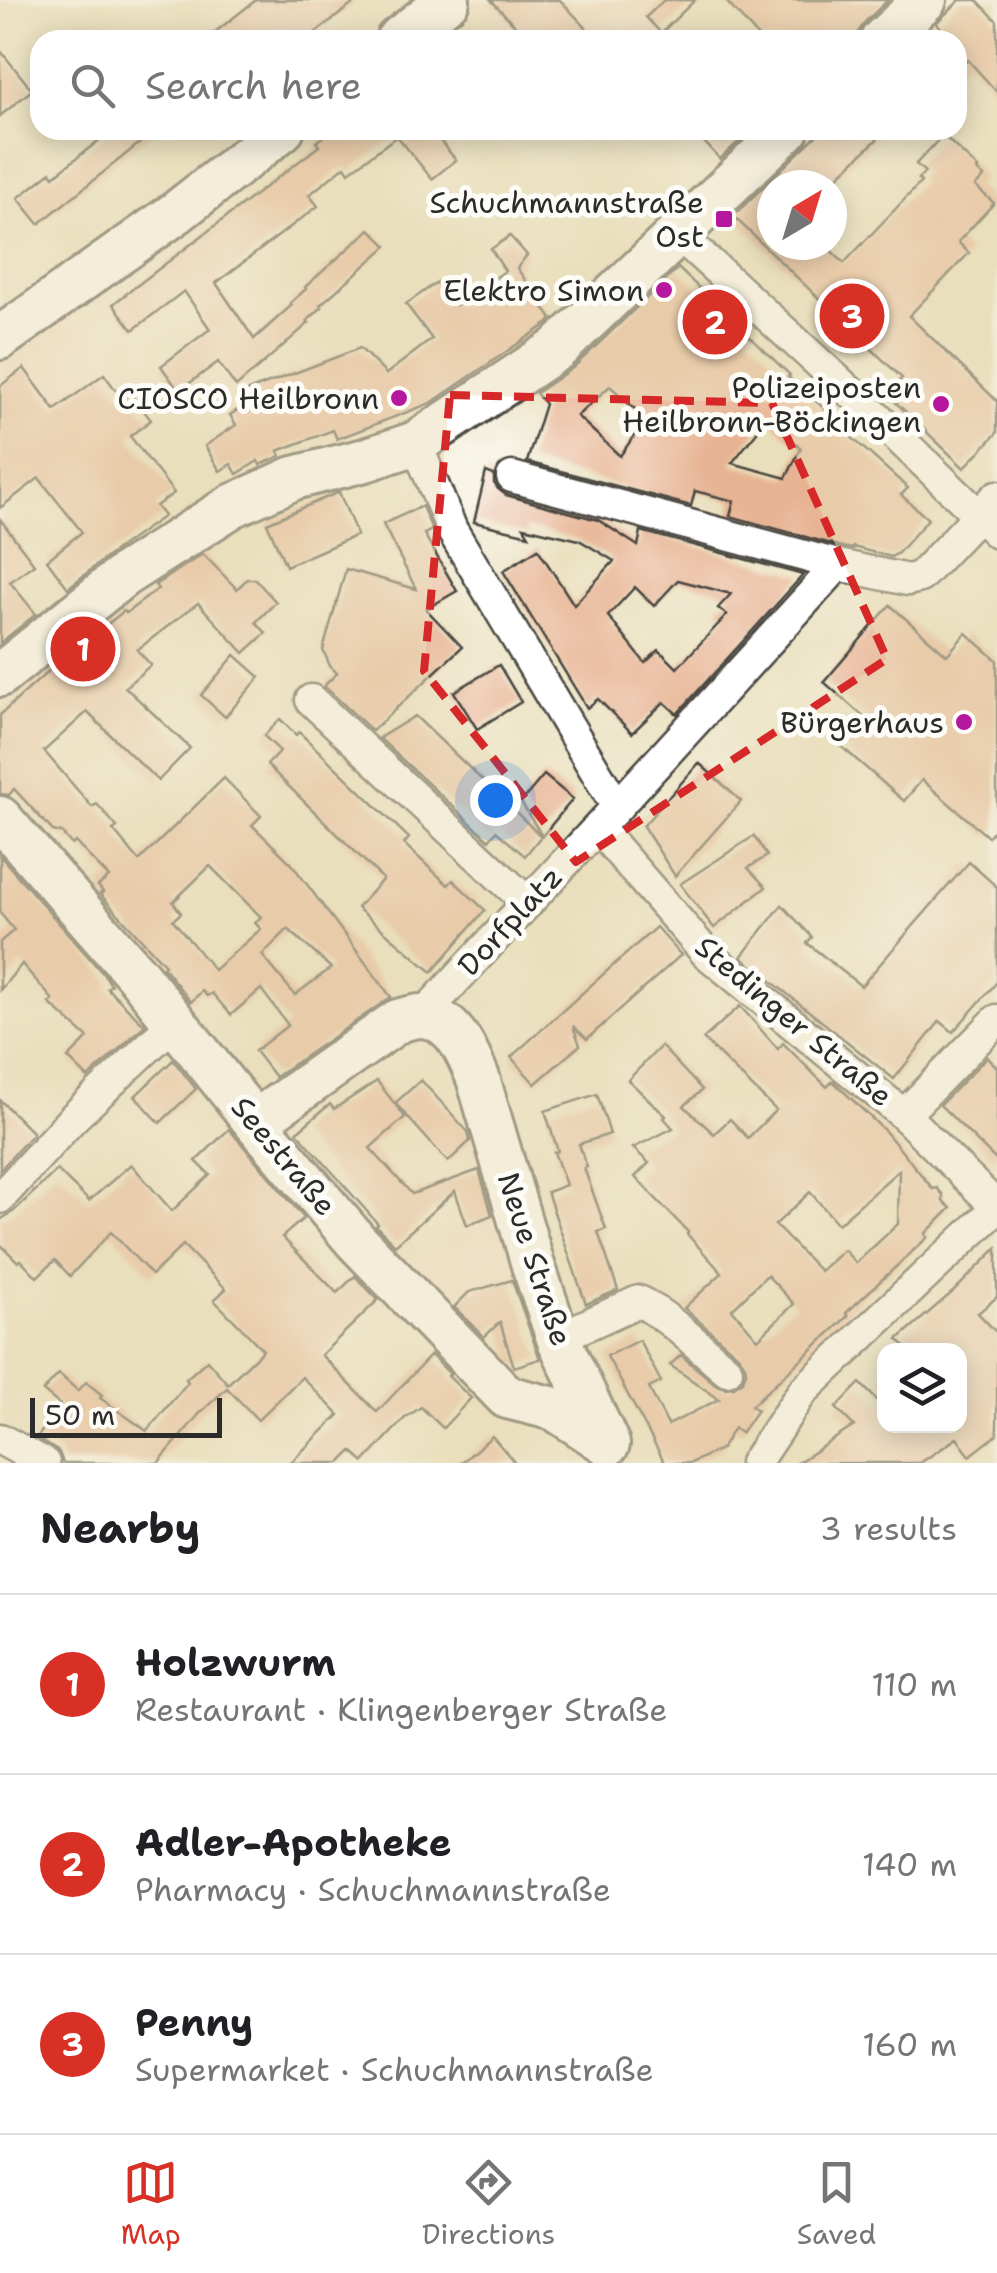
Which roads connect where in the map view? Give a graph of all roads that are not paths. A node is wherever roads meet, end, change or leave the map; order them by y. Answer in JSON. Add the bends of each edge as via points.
{"nodes":[{"id":1,"x":448,"y":0,"type":"edge"},
{"id":2,"x":925,"y":0,"type":"edge"},
{"id":3,"x":410,"y":30,"type":"edge"},
{"id":4,"x":893,"y":30,"type":"edge"},
{"id":5,"x":269,"y":140,"type":"edge"},
{"id":6,"x":777,"y":140,"type":"edge"},
{"id":7,"x":678,"y":234,"type":"junction"},
{"id":8,"x":0,"y":338,"type":"edge"},
{"id":9,"x":416,"y":443,"type":"junction"},
{"id":10,"x":512,"y":476,"type":"dead end"},
{"id":11,"x":991,"y":515,"type":"edge"},
{"id":12,"x":838,"y":565,"type":"junction"},
{"id":13,"x":0,"y":675,"type":"edge"},
{"id":14,"x":311,"y":700,"type":"dead end"},
{"id":15,"x":0,"y":818,"type":"edge"},
{"id":16,"x":608,"y":818,"type":"junction"},
{"id":17,"x":528,"y":903,"type":"junction"},
{"id":18,"x":422,"y":1016,"type":"junction"},
{"id":19,"x":997,"y":1020,"type":"edge"},
{"id":20,"x":175,"y":1022,"type":"junction"},
{"id":21,"x":904,"y":1115,"type":"junction"},
{"id":22,"x":255,"y":1122,"type":"junction"},
{"id":23,"x":0,"y":1198,"type":"edge"},
{"id":24,"x":997,"y":1207,"type":"edge"},
{"id":25,"x":558,"y":1338,"type":"junction"},
{"id":26,"x":727,"y":1370,"type":"dead end"},
{"id":27,"x":0,"y":1439,"type":"edge"},
{"id":28,"x":612,"y":1454,"type":"edge"},
{"id":29,"x":44,"y":1463,"type":"edge"},
{"id":30,"x":755,"y":1463,"type":"edge"}],
"edges":[{"from":1,"to":3,"type":"street"},
{"from":2,"to":4,"type":"street"},
{"from":5,"to":8,"type":"street"},
{"from":6,"to":7,"type":"street"},
{"from":7,"to":9,"type":"street","via":[[557,349]]},
{"from":7,"to":11,"type":"street"},
{"from":9,"to":13,"type":"street","via":[[294,478],[232,506],[124,576]]},
{"from":9,"to":16,"type":"street","name":"Stedinger Straße","via":[[452,530]]},
{"from":10,"to":12,"type":"street"},
{"from":11,"to":12,"type":"street","via":[[920,578]]},
{"from":12,"to":16,"type":"street","name":"Dorfplatz"},
{"from":14,"to":17,"type":"street"},
{"from":15,"to":20,"type":"street","name":"Seestraße"},
{"from":16,"to":17,"type":"street","name":"Dorfplatz"},
{"from":16,"to":21,"type":"street","name":"Stedinger Straße","via":[[706,953]]},
{"from":17,"to":18,"type":"street","name":"Dorfplatz"},
{"from":18,"to":22,"type":"street","name":"Dorfplatz","via":[[398,1021]]},
{"from":18,"to":25,"type":"street","name":"Neue Straße","via":[[455,1034],[466,1049]]},
{"from":19,"to":21,"type":"street"},
{"from":20,"to":22,"type":"street","name":"Seestraße"},
{"from":20,"to":23,"type":"street"},
{"from":21,"to":24,"type":"street","name":"Stedinger Straße"},
{"from":22,"to":28,"type":"street","name":"Seestraße","via":[[356,1241],[506,1397],[555,1409]]},
{"from":24,"to":30,"type":"street","via":[[802,1390]]},
{"from":25,"to":26,"type":"street","via":[[639,1301]]},
{"from":25,"to":28,"type":"street","name":"Neue Straße"},
{"from":27,"to":29,"type":"street"}]}
